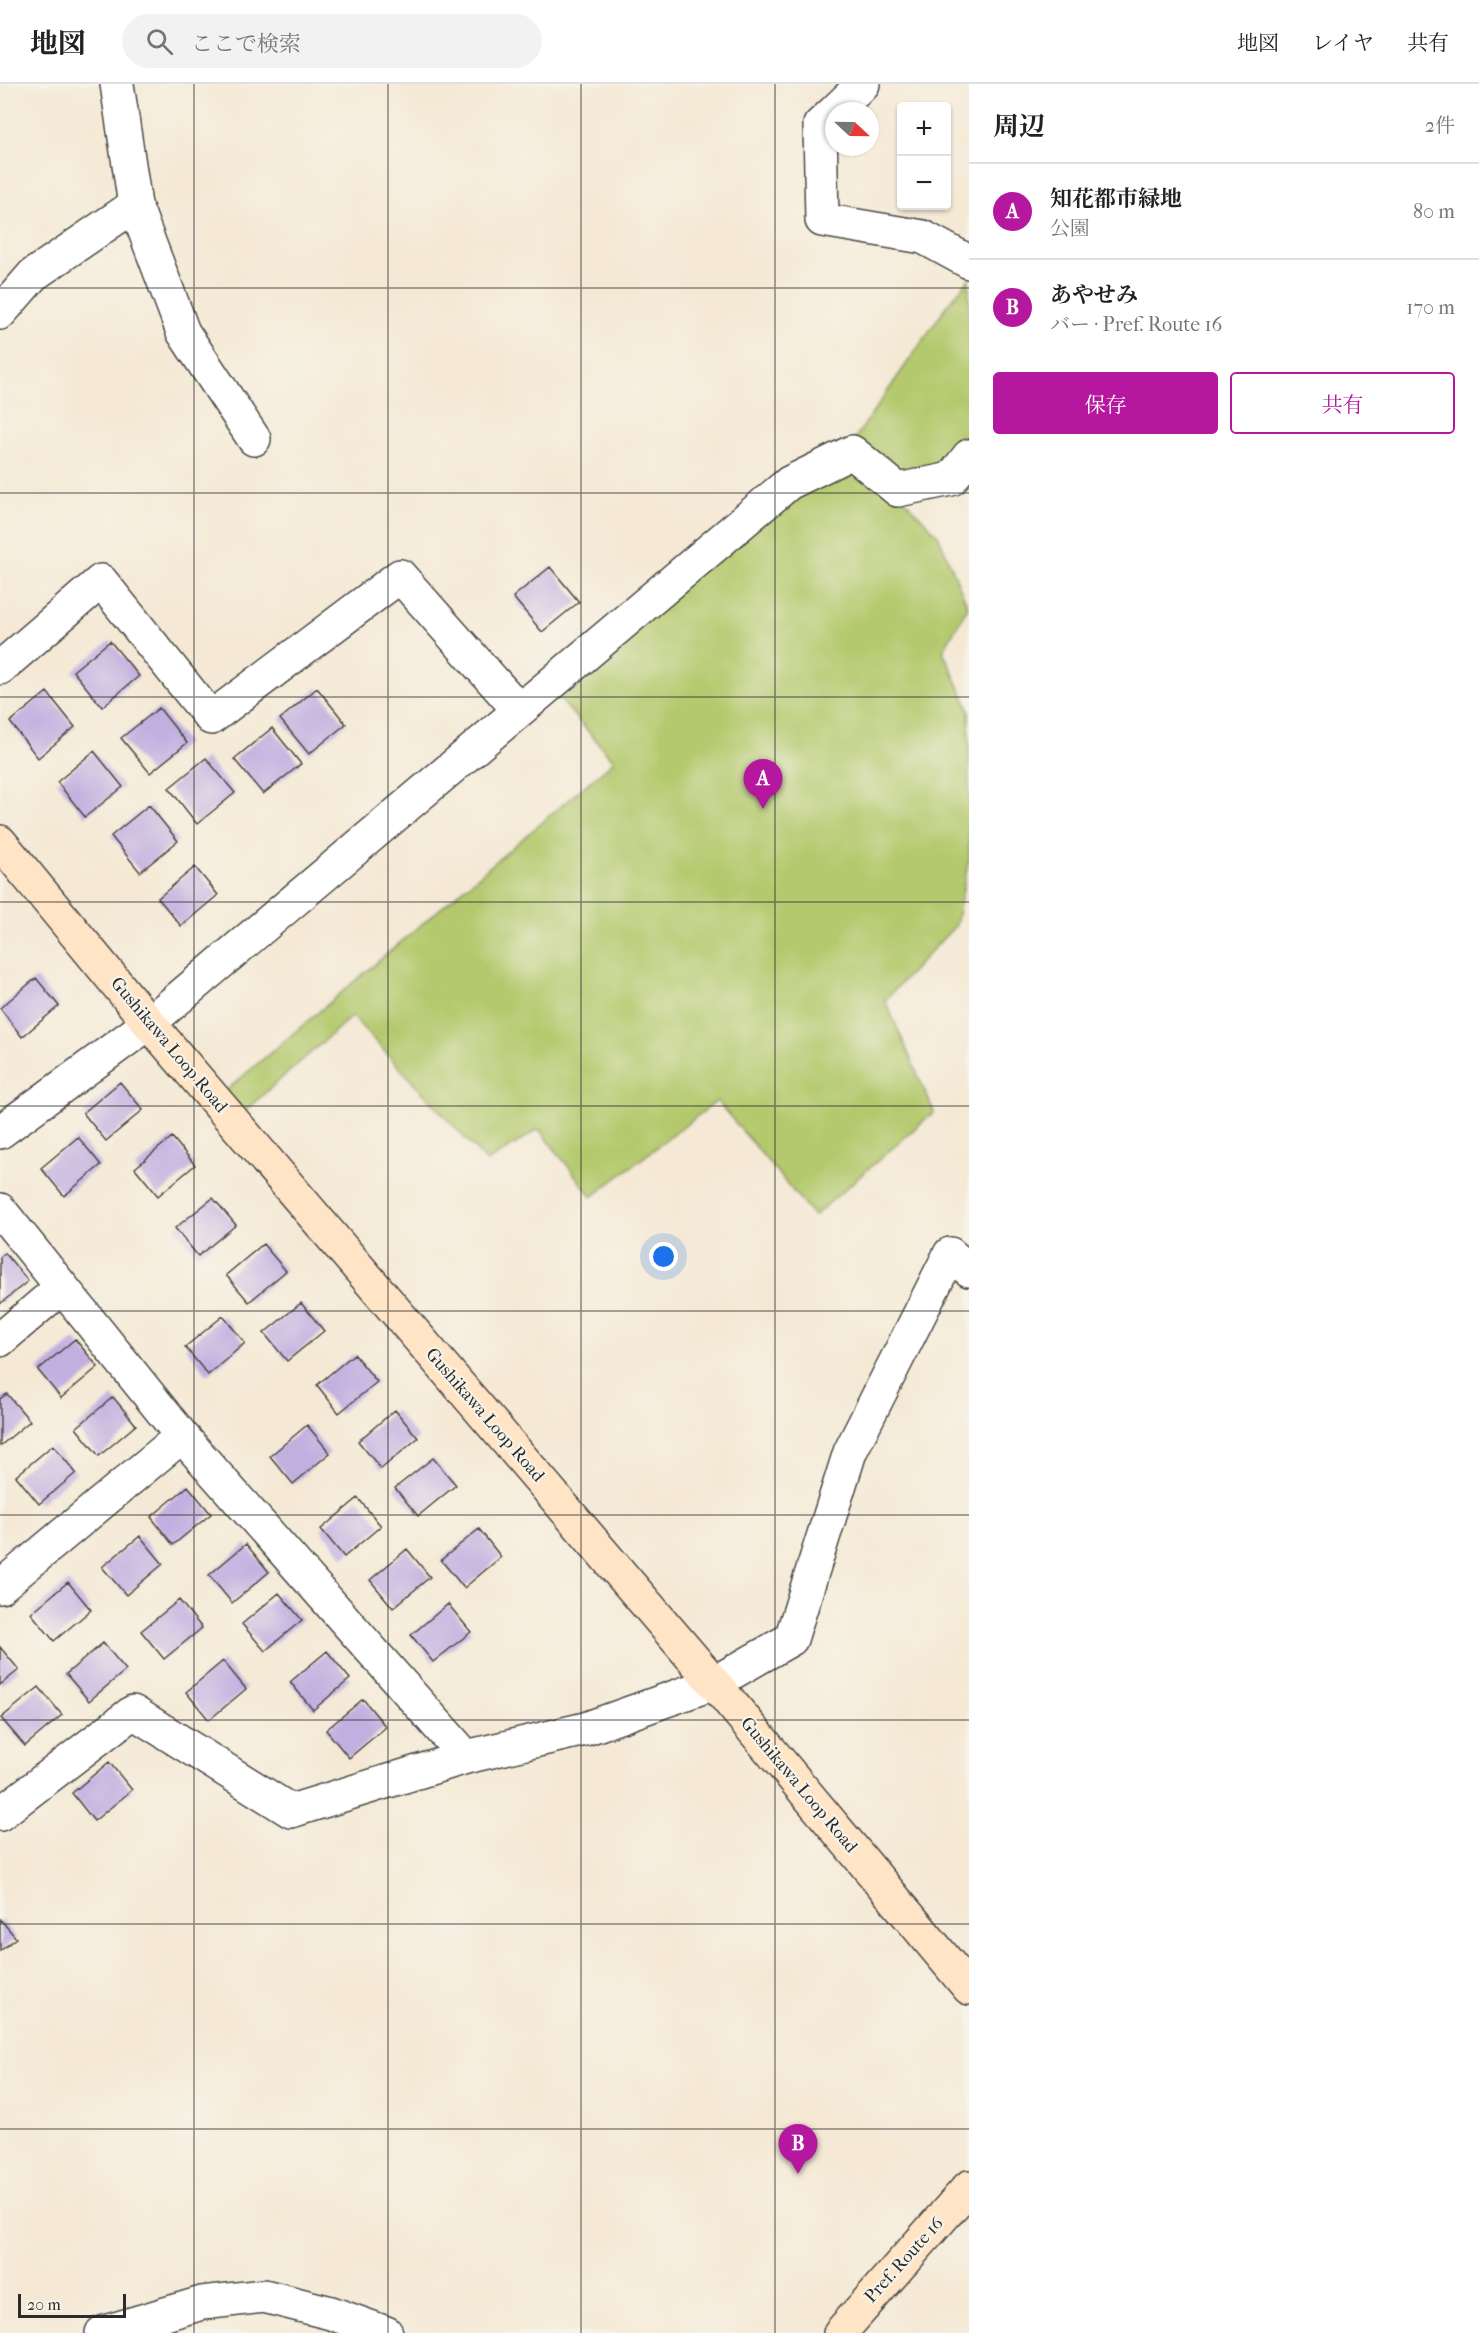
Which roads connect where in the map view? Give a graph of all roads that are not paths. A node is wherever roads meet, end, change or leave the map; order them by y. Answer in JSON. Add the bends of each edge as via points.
{"nodes":[{"id":1,"x":117,"y":84,"type":"edge"},
{"id":2,"x":863,"y":84,"type":"edge"},
{"id":3,"x":844,"y":102,"type":"edge"},
{"id":4,"x":825,"y":120,"type":"edge"},
{"id":5,"x":135,"y":205,"type":"junction"},
{"id":6,"x":969,"y":262,"type":"edge"},
{"id":7,"x":0,"y":313,"type":"edge"},
{"id":8,"x":254,"y":439,"type":"dead end"},
{"id":9,"x":969,"y":456,"type":"edge"},
{"id":10,"x":0,"y":668,"type":"edge"},
{"id":11,"x":519,"y":710,"type":"junction"},
{"id":12,"x":0,"y":842,"type":"edge"},
{"id":13,"x":149,"y":1023,"type":"junction"},
{"id":14,"x":0,"y":1132,"type":"edge"},
{"id":15,"x":0,"y":1210,"type":"edge"},
{"id":16,"x":969,"y":1270,"type":"edge"},
{"id":17,"x":62,"y":1287,"type":"junction"},
{"id":18,"x":0,"y":1340,"type":"edge"},
{"id":19,"x":182,"y":1436,"type":"junction"},
{"id":20,"x":0,"y":1587,"type":"edge"},
{"id":21,"x":714,"y":1683,"type":"junction"},
{"id":22,"x":466,"y":1757,"type":"junction"},
{"id":23,"x":0,"y":1814,"type":"edge"},
{"id":24,"x":969,"y":1988,"type":"edge"},
{"id":25,"x":969,"y":2187,"type":"edge"},
{"id":26,"x":102,"y":2333,"type":"edge"},
{"id":27,"x":386,"y":2333,"type":"edge"},
{"id":28,"x":840,"y":2333,"type":"edge"}],
"edges":[{"from":1,"to":5,"type":"street"},
{"from":2,"to":3,"type":"street"},
{"from":4,"to":6,"type":"street","via":[[820,125],[822,220],[922,237]]},
{"from":5,"to":7,"type":"street","via":[[33,275]]},
{"from":5,"to":8,"type":"street","via":[[183,332]]},
{"from":9,"to":11,"type":"street","via":[[951,479],[898,490],[852,452],[789,483]]},
{"from":10,"to":11,"type":"street","via":[[101,581],[211,718],[400,576]]},
{"from":11,"to":13,"type":"street"},
{"from":12,"to":13,"type":"main road","name":"Gushikawa Loop Road"},
{"from":13,"to":14,"type":"street"},
{"from":13,"to":21,"type":"main road","name":"Gushikawa Loop Road"},
{"from":15,"to":17,"type":"street"},
{"from":16,"to":21,"type":"street","via":[[950,1254],[850,1452],[791,1639]]},
{"from":17,"to":18,"type":"street"},
{"from":17,"to":19,"type":"street"},
{"from":19,"to":20,"type":"street"},
{"from":19,"to":22,"type":"street"},
{"from":21,"to":22,"type":"street","via":[[585,1729]]},
{"from":21,"to":24,"type":"main road","name":"Gushikawa Loop Road"},
{"from":22,"to":23,"type":"street","via":[[291,1811],[133,1712]]},
{"from":25,"to":28,"type":"main road","name":"Pref. Route 16"},
{"from":26,"to":27,"type":"street","via":[[202,2303],[264,2296],[331,2313]]}]}
